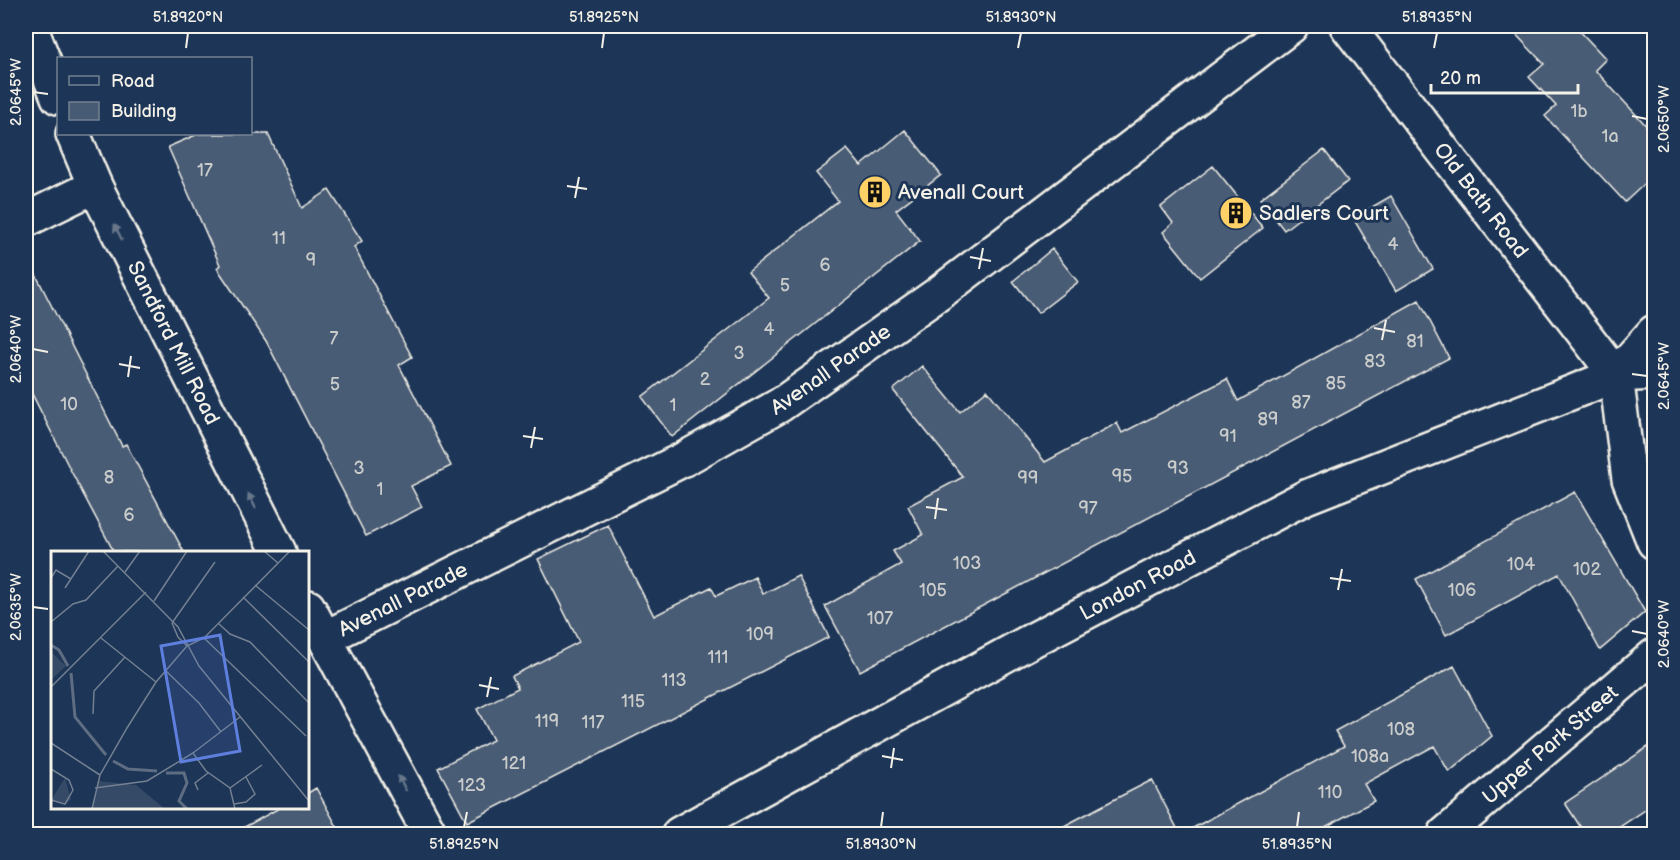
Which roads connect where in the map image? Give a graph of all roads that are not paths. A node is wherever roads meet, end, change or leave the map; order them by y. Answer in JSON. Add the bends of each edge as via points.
{"nodes":[{"id":1,"x":30,"y":26,"type":"edge"},
{"id":2,"x":1291,"y":26,"type":"edge"},
{"id":3,"x":1347,"y":26,"type":"edge"},
{"id":4,"x":57,"y":94,"type":"edge"},
{"id":5,"x":74,"y":135,"type":"edge"},
{"id":6,"x":95,"y":186,"type":"junction"},
{"id":7,"x":26,"y":220,"type":"edge"},
{"id":8,"x":1654,"y":332,"type":"edge"},
{"id":9,"x":1654,"y":373,"type":"edge"},
{"id":10,"x":1616,"y":375,"type":"junction"},
{"id":11,"x":1654,"y":542,"type":"edge"},
{"id":12,"x":278,"y":551,"type":"edge"},
{"id":13,"x":309,"y":609,"type":"edge"},
{"id":14,"x":325,"y":638,"type":"junction"},
{"id":15,"x":1654,"y":656,"type":"edge"},
{"id":16,"x":430,"y":834,"type":"edge"},
{"id":17,"x":679,"y":834,"type":"edge"},
{"id":18,"x":1445,"y":834,"type":"edge"}],
"edges":[{"from":1,"to":4,"type":"main road"},
{"from":2,"to":14,"type":"main road","name":"Avenall Parade","via":[[938,294],[780,405],[684,459]]},
{"from":3,"to":10,"type":"main road","name":"Old Bath Road"},
{"from":5,"to":6,"type":"main road","name":"Sandford Mill Road"},
{"from":6,"to":7,"type":"main road"},
{"from":12,"to":6,"type":"main road","name":"Sandford Mill Road","one_way":true},
{"from":8,"to":10,"type":"main road","name":"London Road"},
{"from":9,"to":10,"type":"main road","name":"London Road"},
{"from":10,"to":11,"type":"main road","via":[[1629,479]]},
{"from":10,"to":17,"type":"main road","name":"London Road","via":[[1306,498],[1017,648]]},
{"from":13,"to":14,"type":"main road"},
{"from":16,"to":14,"type":"main road","one_way":true},
{"from":15,"to":18,"type":"main road","name":"Upper Park Street"}]}
